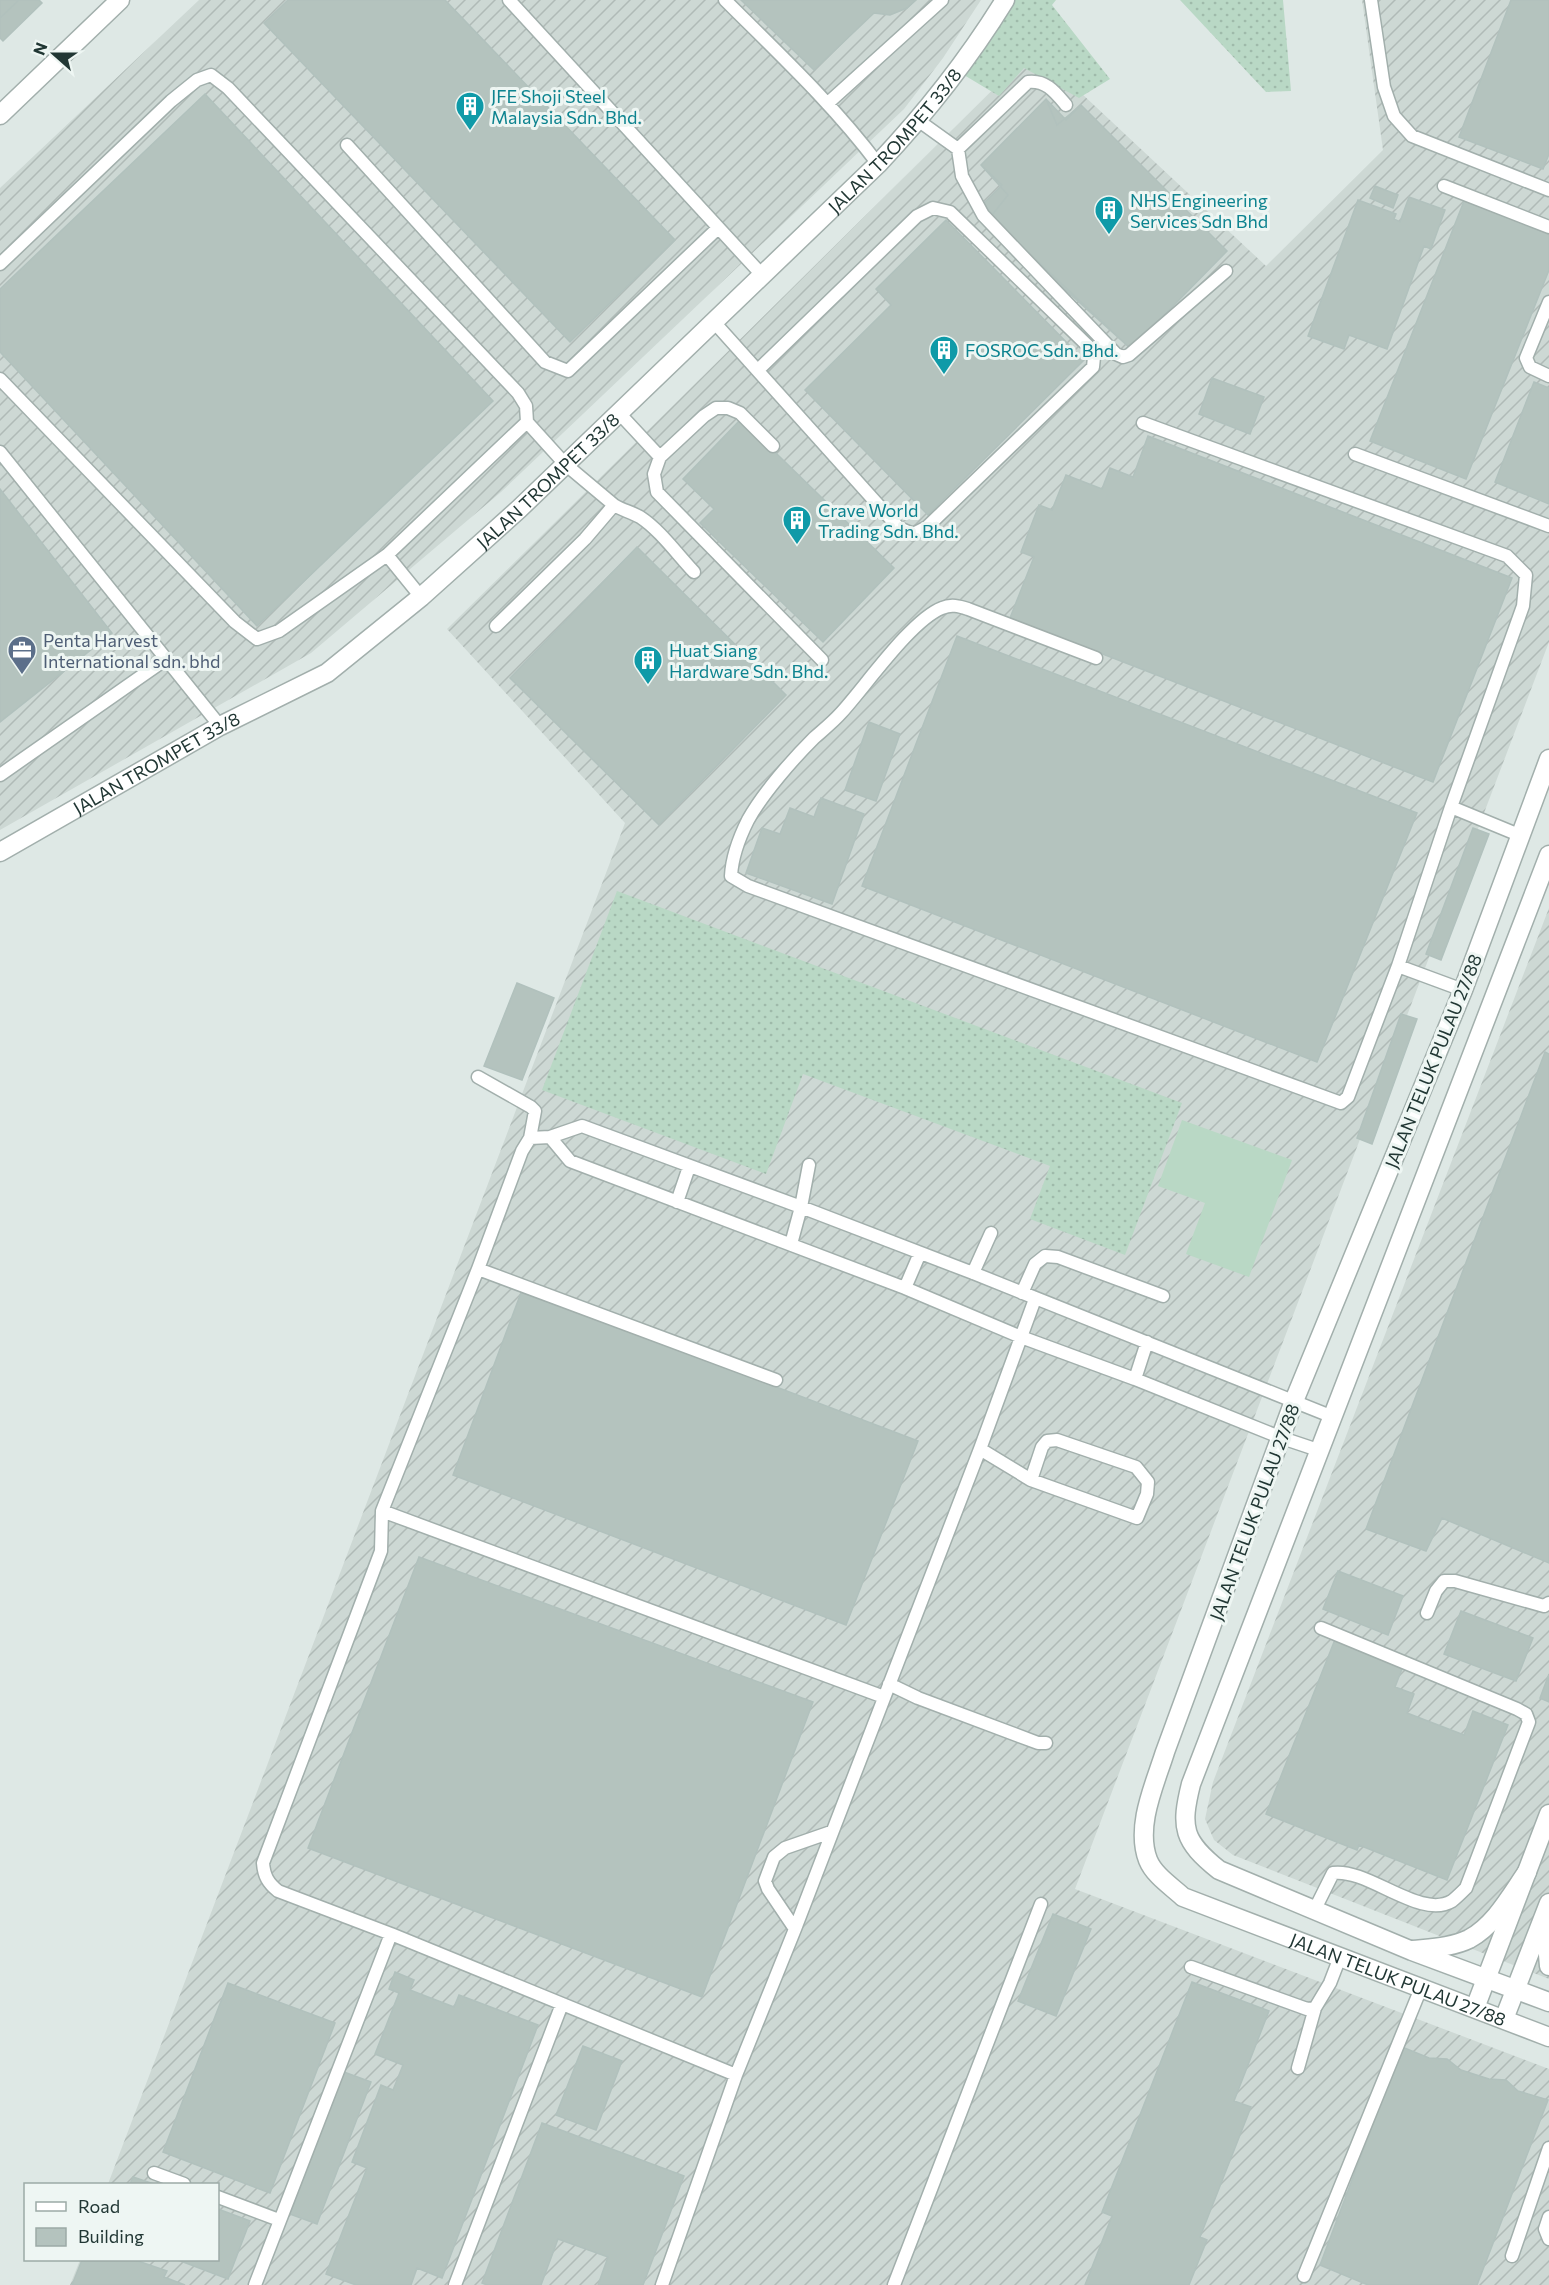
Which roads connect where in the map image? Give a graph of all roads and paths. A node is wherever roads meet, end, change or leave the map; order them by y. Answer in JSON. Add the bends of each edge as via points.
{"nodes":[{"id":1,"x":120,"y":0,"type":"edge"},
{"id":2,"x":509,"y":0,"type":"edge"},
{"id":3,"x":725,"y":0,"type":"edge"},
{"id":4,"x":942,"y":0,"type":"edge"},
{"id":5,"x":1005,"y":0,"type":"edge"},
{"id":6,"x":1371,"y":0,"type":"edge"},
{"id":7,"x":828,"y":103,"type":"junction"},
{"id":8,"x":1066,"y":105,"type":"dead end"},
{"id":9,"x":0,"y":114,"type":"edge"},
{"id":10,"x":919,"y":121,"type":"junction"},
{"id":11,"x":347,"y":145,"type":"dead end"},
{"id":12,"x":958,"y":149,"type":"junction"},
{"id":13,"x":878,"y":164,"type":"junction"},
{"id":14,"x":1444,"y":186,"type":"dead end"},
{"id":15,"x":1549,"y":190,"type":"edge"},
{"id":16,"x":1549,"y":227,"type":"edge"},
{"id":17,"x":718,"y":228,"type":"junction"},
{"id":18,"x":0,"y":264,"type":"edge"},
{"id":19,"x":1226,"y":271,"type":"dead end"},
{"id":20,"x":762,"y":275,"type":"junction"},
{"id":21,"x":1549,"y":302,"type":"edge"},
{"id":22,"x":714,"y":322,"type":"junction"},
{"id":23,"x":758,"y":370,"type":"junction"},
{"id":24,"x":1549,"y":376,"type":"edge"},
{"id":25,"x":0,"y":378,"type":"edge"},
{"id":26,"x":619,"y":413,"type":"junction"},
{"id":27,"x":527,"y":422,"type":"junction"},
{"id":28,"x":1143,"y":423,"type":"dead end"},
{"id":29,"x":773,"y":446,"type":"dead end"},
{"id":30,"x":0,"y":452,"type":"edge"},
{"id":31,"x":1355,"y":454,"type":"dead end"},
{"id":32,"x":660,"y":457,"type":"junction"},
{"id":33,"x":565,"y":464,"type":"junction"},
{"id":34,"x":614,"y":505,"type":"junction"},
{"id":35,"x":1549,"y":525,"type":"edge"},
{"id":36,"x":387,"y":555,"type":"junction"},
{"id":37,"x":694,"y":572,"type":"dead end"},
{"id":38,"x":421,"y":597,"type":"junction"},
{"id":39,"x":496,"y":626,"type":"dead end"},
{"id":40,"x":1096,"y":658,"type":"dead end"},
{"id":41,"x":166,"y":659,"type":"junction"},
{"id":42,"x":822,"y":660,"type":"dead end"},
{"id":43,"x":220,"y":726,"type":"junction"},
{"id":44,"x":1549,"y":759,"type":"edge"},
{"id":45,"x":0,"y":775,"type":"edge"},
{"id":46,"x":1451,"y":807,"type":"junction"},
{"id":47,"x":1519,"y":835,"type":"junction"},
{"id":48,"x":0,"y":852,"type":"edge"},
{"id":49,"x":1549,"y":855,"type":"edge"},
{"id":50,"x":1398,"y":966,"type":"junction"},
{"id":51,"x":1463,"y":990,"type":"junction"},
{"id":52,"x":478,"y":1077,"type":"dead end"},
{"id":53,"x":550,"y":1137,"type":"junction"},
{"id":54,"x":530,"y":1138,"type":"junction"},
{"id":55,"x":809,"y":1165,"type":"dead end"},
{"id":56,"x":689,"y":1167,"type":"junction"},
{"id":57,"x":677,"y":1202,"type":"junction"},
{"id":58,"x":801,"y":1207,"type":"junction"},
{"id":59,"x":991,"y":1233,"type":"dead end"},
{"id":60,"x":791,"y":1244,"type":"junction"},
{"id":61,"x":920,"y":1253,"type":"junction"},
{"id":62,"x":478,"y":1269,"type":"junction"},
{"id":63,"x":973,"y":1273,"type":"junction"},
{"id":64,"x":905,"y":1288,"type":"junction"},
{"id":65,"x":1022,"y":1293,"type":"junction"},
{"id":66,"x":1163,"y":1296,"type":"dead end"},
{"id":67,"x":1035,"y":1299,"type":"junction"},
{"id":68,"x":1021,"y":1337,"type":"junction"},
{"id":69,"x":1147,"y":1342,"type":"junction"},
{"id":70,"x":1135,"y":1379,"type":"junction"},
{"id":71,"x":776,"y":1380,"type":"dead end"},
{"id":72,"x":1294,"y":1401,"type":"junction"},
{"id":73,"x":1333,"y":1417,"type":"junction"},
{"id":74,"x":1282,"y":1438,"type":"junction"},
{"id":75,"x":980,"y":1449,"type":"junction"},
{"id":76,"x":1321,"y":1451,"type":"junction"},
{"id":77,"x":1031,"y":1480,"type":"junction"},
{"id":78,"x":382,"y":1511,"type":"junction"},
{"id":79,"x":1549,"y":1603,"type":"edge"},
{"id":80,"x":1427,"y":1613,"type":"dead end"},
{"id":81,"x":1321,"y":1628,"type":"dead end"},
{"id":82,"x":889,"y":1684,"type":"junction"},
{"id":83,"x":884,"y":1697,"type":"junction"},
{"id":84,"x":1046,"y":1743,"type":"dead end"},
{"id":85,"x":1549,"y":1814,"type":"edge"},
{"id":86,"x":831,"y":1832,"type":"junction"},
{"id":87,"x":1527,"y":1872,"type":"junction"},
{"id":88,"x":1549,"y":1903,"type":"edge"},
{"id":89,"x":1041,"y":1904,"type":"dead end"},
{"id":90,"x":1315,"y":1909,"type":"junction"},
{"id":91,"x":1549,"y":1924,"type":"edge"},
{"id":92,"x":795,"y":1929,"type":"junction"},
{"id":93,"x":391,"y":1934,"type":"junction"},
{"id":94,"x":1412,"y":1951,"type":"junction"},
{"id":95,"x":1340,"y":1957,"type":"junction"},
{"id":96,"x":1549,"y":1966,"type":"edge"},
{"id":97,"x":1191,"y":1967,"type":"dead end"},
{"id":98,"x":1486,"y":1978,"type":"junction"},
{"id":99,"x":1421,"y":1988,"type":"junction"},
{"id":100,"x":1516,"y":1989,"type":"junction"},
{"id":101,"x":1549,"y":2002,"type":"edge"},
{"id":102,"x":562,"y":2004,"type":"junction"},
{"id":103,"x":1315,"y":2008,"type":"junction"},
{"id":104,"x":1475,"y":2008,"type":"junction"},
{"id":105,"x":1504,"y":2019,"type":"junction"},
{"id":106,"x":1549,"y":2037,"type":"edge"},
{"id":107,"x":1298,"y":2068,"type":"dead end"},
{"id":108,"x":736,"y":2075,"type":"junction"},
{"id":109,"x":1549,"y":2148,"type":"edge"},
{"id":110,"x":154,"y":2173,"type":"dead end"},
{"id":111,"x":181,"y":2183,"type":"edge"},
{"id":112,"x":219,"y":2197,"type":"edge"},
{"id":113,"x":1549,"y":2217,"type":"edge"},
{"id":114,"x":279,"y":2220,"type":"junction"},
{"id":115,"x":1549,"y":2240,"type":"edge"},
{"id":116,"x":1512,"y":2256,"type":"dead end"},
{"id":117,"x":1304,"y":2276,"type":"dead end"},
{"id":118,"x":255,"y":2285,"type":"edge"},
{"id":119,"x":455,"y":2285,"type":"edge"},
{"id":120,"x":662,"y":2285,"type":"edge"},
{"id":121,"x":894,"y":2285,"type":"edge"}],
"edges":[{"from":1,"to":9,"type":"street"},
{"from":2,"to":17,"type":"lane"},
{"from":3,"to":7,"type":"lane"},
{"from":4,"to":7,"type":"lane"},
{"from":5,"to":10,"type":"street","name":"JALAN TROMPET 33/8","via":[[956,75]]},
{"from":6,"to":15,"type":"lane","via":[[1384,87],[1394,117],[1412,136]]},
{"from":7,"to":13,"type":"lane"},
{"from":8,"to":12,"type":"lane","via":[[1051,87],[1028,82]]},
{"from":10,"to":12,"type":"lane"},
{"from":10,"to":13,"type":"street","name":"JALAN TROMPET 33/8"},
{"from":11,"to":17,"type":"lane","via":[[544,362],[568,371]]},
{"from":12,"to":19,"type":"lane","via":[[962,176],[983,215],[1116,354],[1129,355]]},
{"from":13,"to":20,"type":"street","name":"JALAN TROMPET 33/8"},
{"from":14,"to":16,"type":"lane"},
{"from":17,"to":20,"type":"lane"},
{"from":18,"to":27,"type":"lane","via":[[171,101],[197,80],[211,75],[228,88],[518,393],[526,406]]},
{"from":20,"to":22,"type":"street","name":"JALAN TROMPET 33/8"},
{"from":21,"to":24,"type":"lane","via":[[1526,358],[1530,368]]},
{"from":22,"to":23,"type":"lane"},
{"from":22,"to":26,"type":"street","name":"JALAN TROMPET 33/8"},
{"from":23,"to":23,"type":"lane","via":[[899,528],[913,534],[927,527],[1093,367],[1094,357],[1087,345],[951,212],[933,208],[917,216]]},
{"from":25,"to":36,"type":"lane","via":[[235,622],[257,639],[279,631]]},
{"from":26,"to":32,"type":"lane"},
{"from":26,"to":33,"type":"street","name":"JALAN TROMPET 33/8"},
{"from":27,"to":33,"type":"lane"},
{"from":27,"to":36,"type":"lane"},
{"from":28,"to":46,"type":"lane","via":[[1507,556],[1526,575],[1523,606]]},
{"from":29,"to":32,"type":"lane","via":[[740,413],[717,408]]},
{"from":30,"to":41,"type":"lane"},
{"from":31,"to":35,"type":"lane"},
{"from":32,"to":42,"type":"lane","via":[[654,474],[657,492]]},
{"from":33,"to":34,"type":"lane"},
{"from":33,"to":38,"type":"street","name":"JALAN TROMPET 33/8"},
{"from":34,"to":37,"type":"lane","via":[[650,525]]},
{"from":34,"to":39,"type":"lane"},
{"from":36,"to":38,"type":"lane"},
{"from":38,"to":43,"type":"street","name":"JALAN TROMPET 33/8","via":[[327,673]]},
{"from":40,"to":50,"type":"lane","via":[[968,609],[954,605],[941,608],[912,630],[769,791],[749,819],[736,847],[731,876],[771,895],[1341,1103],[1348,1097]]},
{"from":41,"to":43,"type":"lane"},
{"from":41,"to":45,"type":"lane"},
{"from":43,"to":48,"type":"street","name":"JALAN TROMPET 33/8"},
{"from":44,"to":47,"type":"street","name":"JALAN TELUK PULAU 27/88"},
{"from":46,"to":47,"type":"lane"},
{"from":46,"to":50,"type":"lane"},
{"from":47,"to":51,"type":"street","name":"JALAN TELUK PULAU 27/88"},
{"from":49,"to":73,"type":"street","name":"JALAN TELUK PULAU 27/88"},
{"from":50,"to":51,"type":"lane"},
{"from":51,"to":72,"type":"street","name":"JALAN TELUK PULAU 27/88"},
{"from":52,"to":54,"type":"lane","via":[[535,1111]]},
{"from":53,"to":54,"type":"lane"},
{"from":53,"to":56,"type":"lane","via":[[582,1126]]},
{"from":53,"to":57,"type":"lane","via":[[570,1161]]},
{"from":54,"to":62,"type":"lane"},
{"from":55,"to":58,"type":"lane"},
{"from":56,"to":57,"type":"lane"},
{"from":56,"to":58,"type":"lane"},
{"from":57,"to":60,"type":"lane"},
{"from":58,"to":60,"type":"lane"},
{"from":58,"to":61,"type":"lane"},
{"from":59,"to":63,"type":"lane"},
{"from":60,"to":64,"type":"lane"},
{"from":61,"to":63,"type":"lane"},
{"from":61,"to":64,"type":"lane"},
{"from":62,"to":71,"type":"lane"},
{"from":62,"to":78,"type":"lane"},
{"from":63,"to":65,"type":"lane"},
{"from":64,"to":68,"type":"lane"},
{"from":65,"to":66,"type":"lane","via":[[1035,1264],[1045,1256],[1058,1257]]},
{"from":65,"to":67,"type":"lane"},
{"from":67,"to":68,"type":"lane"},
{"from":67,"to":69,"type":"lane"},
{"from":68,"to":70,"type":"lane"},
{"from":68,"to":75,"type":"lane"},
{"from":69,"to":70,"type":"lane"},
{"from":69,"to":72,"type":"lane"},
{"from":70,"to":74,"type":"lane"},
{"from":72,"to":73,"type":"lane"},
{"from":72,"to":74,"type":"street","name":"JALAN TELUK PULAU 27/88"},
{"from":73,"to":76,"type":"street","name":"JALAN TELUK PULAU 27/88"},
{"from":74,"to":76,"type":"lane"},
{"from":74,"to":95,"type":"street","name":"JALAN TELUK PULAU 27/88","via":[[1166,1752],[1147,1812],[1144,1840],[1148,1861],[1162,1880],[1183,1897]]},
{"from":75,"to":77,"type":"lane"},
{"from":75,"to":82,"type":"lane"},
{"from":76,"to":90,"type":"street","name":"JALAN TELUK PULAU 27/88","via":[[1191,1785],[1184,1812],[1187,1835],[1199,1854],[1219,1870]]},
{"from":77,"to":77,"type":"lane","via":[[1042,1447],[1047,1441],[1057,1440],[1136,1467],[1148,1482],[1137,1518]]},
{"from":78,"to":83,"type":"lane"},
{"from":78,"to":93,"type":"lane","via":[[381,1551],[263,1863],[269,1883],[278,1891]]},
{"from":79,"to":80,"type":"lane","via":[[1544,1606],[1444,1581]]},
{"from":81,"to":90,"type":"lane","via":[[1526,1713],[1529,1722],[1466,1888],[1451,1902],[1433,1905],[1405,1898],[1343,1871],[1333,1873]]},
{"from":82,"to":83,"type":"lane"},
{"from":82,"to":84,"type":"lane"},
{"from":83,"to":86,"type":"lane"},
{"from":85,"to":87,"type":"street"},
{"from":86,"to":92,"type":"lane"},
{"from":86,"to":92,"type":"lane","via":[[785,1848],[774,1857],[765,1881]]},
{"from":87,"to":94,"type":"street","via":[[1499,1912],[1468,1940]]},
{"from":87,"to":98,"type":"street"},
{"from":88,"to":100,"type":"street"},
{"from":89,"to":121,"type":"lane"},
{"from":90,"to":94,"type":"street","name":"JALAN TELUK PULAU 27/88"},
{"from":91,"to":96,"type":"street"},
{"from":92,"to":108,"type":"lane"},
{"from":93,"to":102,"type":"lane"},
{"from":93,"to":114,"type":"lane"},
{"from":94,"to":98,"type":"street","name":"JALAN TELUK PULAU 27/88"},
{"from":95,"to":99,"type":"street","name":"JALAN TELUK PULAU 27/88"},
{"from":95,"to":103,"type":"lane"},
{"from":97,"to":103,"type":"lane","via":[[1306,2009]]},
{"from":98,"to":100,"type":"street","name":"JALAN TELUK PULAU 27/88"},
{"from":98,"to":104,"type":"street"},
{"from":99,"to":104,"type":"street","name":"JALAN TELUK PULAU 27/88"},
{"from":99,"to":117,"type":"lane"},
{"from":100,"to":101,"type":"street","name":"JALAN TELUK PULAU 27/88"},
{"from":100,"to":105,"type":"street"},
{"from":102,"to":108,"type":"lane"},
{"from":102,"to":119,"type":"lane"},
{"from":103,"to":107,"type":"lane"},
{"from":104,"to":105,"type":"street","name":"JALAN TELUK PULAU 27/88"},
{"from":105,"to":106,"type":"street","name":"JALAN TELUK PULAU 27/88"},
{"from":108,"to":120,"type":"lane"},
{"from":109,"to":116,"type":"lane"},
{"from":110,"to":111,"type":"lane"},
{"from":112,"to":114,"type":"lane"},
{"from":113,"to":115,"type":"lane","via":[[1545,2229]]},
{"from":114,"to":118,"type":"lane"}]}
